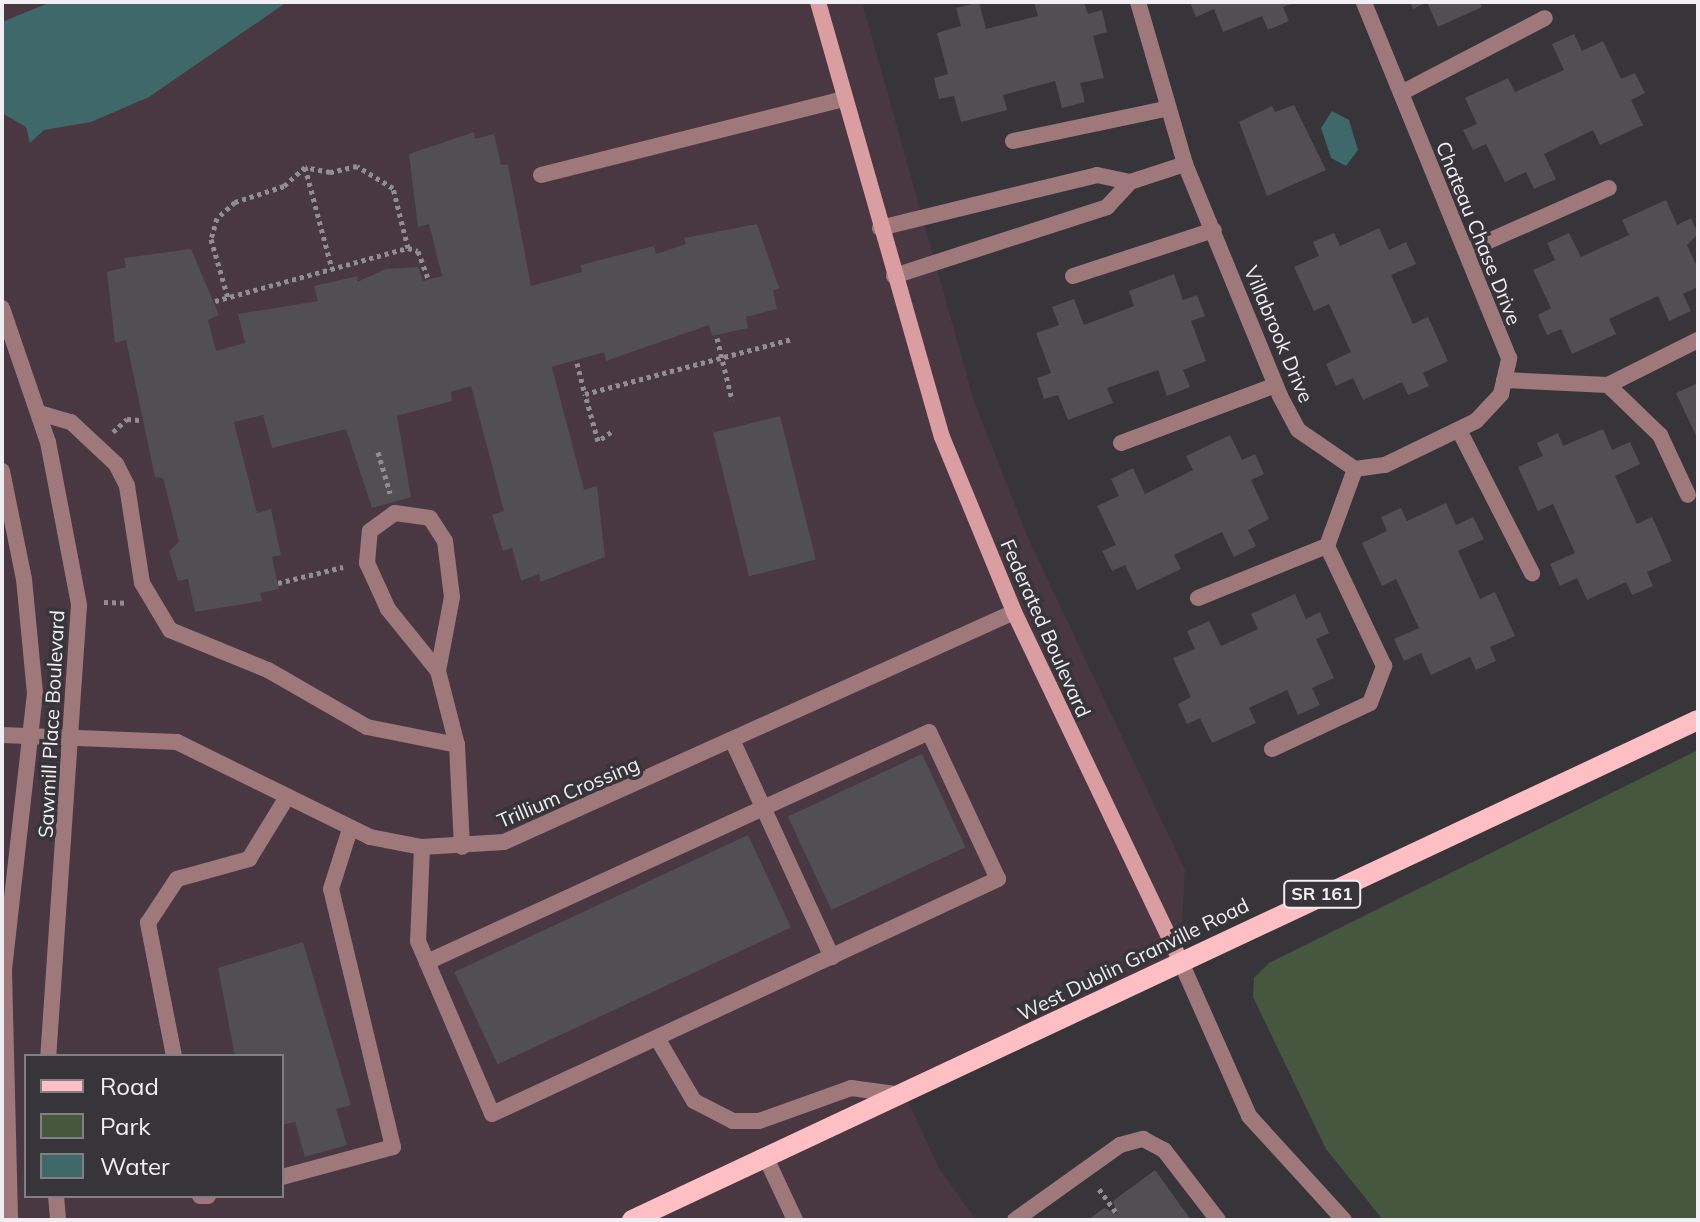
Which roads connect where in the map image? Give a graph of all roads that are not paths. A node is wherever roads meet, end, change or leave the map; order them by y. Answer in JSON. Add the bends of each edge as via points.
{"nodes":[{"id":1,"x":818,"y":2,"type":"edge"},
{"id":2,"x":1138,"y":2,"type":"edge"},
{"id":3,"x":1364,"y":2,"type":"edge"},
{"id":4,"x":1545,"y":18,"type":"dead end"},
{"id":5,"x":1401,"y":93,"type":"junction"},
{"id":6,"x":843,"y":99,"type":"junction"},
{"id":7,"x":1169,"y":108,"type":"junction"},
{"id":8,"x":1013,"y":141,"type":"dead end"},
{"id":9,"x":1185,"y":164,"type":"junction"},
{"id":10,"x":541,"y":175,"type":"dead end"},
{"id":11,"x":1130,"y":182,"type":"junction"},
{"id":12,"x":1609,"y":188,"type":"dead end"},
{"id":13,"x":880,"y":228,"type":"junction"},
{"id":14,"x":1214,"y":230,"type":"junction"},
{"id":15,"x":1466,"y":251,"type":"junction"},
{"id":16,"x":894,"y":276,"type":"junction"},
{"id":17,"x":1073,"y":276,"type":"dead end"},
{"id":18,"x":2,"y":308,"type":"edge"},
{"id":19,"x":1698,"y":340,"type":"edge"},
{"id":20,"x":1504,"y":380,"type":"junction"},
{"id":21,"x":1276,"y":385,"type":"junction"},
{"id":22,"x":1608,"y":385,"type":"junction"},
{"id":23,"x":39,"y":413,"type":"junction"},
{"id":24,"x":1459,"y":430,"type":"junction"},
{"id":25,"x":1121,"y":443,"type":"dead end"},
{"id":26,"x":1355,"y":469,"type":"junction"},
{"id":27,"x":2,"y":471,"type":"edge"},
{"id":28,"x":1688,"y":495,"type":"dead end"},
{"id":29,"x":1327,"y":546,"type":"junction"},
{"id":30,"x":1532,"y":573,"type":"dead end"},
{"id":31,"x":1198,"y":598,"type":"dead end"},
{"id":32,"x":1014,"y":612,"type":"junction"},
{"id":33,"x":438,"y":671,"type":"junction"},
{"id":34,"x":1698,"y":720,"type":"edge"},
{"id":35,"x":31,"y":733,"type":"junction"},
{"id":36,"x":2,"y":735,"type":"edge"},
{"id":37,"x":75,"y":735,"type":"junction"},
{"id":38,"x":733,"y":742,"type":"junction"},
{"id":39,"x":457,"y":745,"type":"junction"},
{"id":40,"x":1272,"y":749,"type":"dead end"},
{"id":41,"x":287,"y":797,"type":"junction"},
{"id":42,"x":762,"y":808,"type":"junction"},
{"id":43,"x":350,"y":829,"type":"junction"},
{"id":44,"x":422,"y":847,"type":"junction"},
{"id":45,"x":462,"y":847,"type":"junction"},
{"id":46,"x":832,"y":957,"type":"junction"},
{"id":47,"x":1180,"y":960,"type":"junction"},
{"id":48,"x":427,"y":962,"type":"junction"},
{"id":49,"x":657,"y":1038,"type":"junction"},
{"id":50,"x":48,"y":1054,"type":"edge"},
{"id":51,"x":174,"y":1054,"type":"edge"},
{"id":52,"x":904,"y":1095,"type":"junction"},
{"id":53,"x":766,"y":1158,"type":"junction"},
{"id":54,"x":284,"y":1176,"type":"edge"},
{"id":55,"x":56,"y":1198,"type":"edge"},
{"id":56,"x":10,"y":1220,"type":"edge"},
{"id":57,"x":58,"y":1220,"type":"edge"},
{"id":58,"x":632,"y":1220,"type":"edge"},
{"id":59,"x":795,"y":1220,"type":"edge"},
{"id":60,"x":1015,"y":1220,"type":"edge"},
{"id":61,"x":1218,"y":1220,"type":"edge"},
{"id":62,"x":1344,"y":1220,"type":"edge"}],
"edges":[{"from":1,"to":6,"type":"main road","name":"Federated Boulevard"},
{"from":2,"to":7,"type":"street","name":"Villabrook Drive"},
{"from":3,"to":5,"type":"street","name":"Chateau Chase Drive"},
{"from":4,"to":5,"type":"street"},
{"from":5,"to":15,"type":"street","name":"Chateau Chase Drive"},
{"from":6,"to":10,"type":"street"},
{"from":6,"to":13,"type":"main road","name":"Federated Boulevard"},
{"from":7,"to":8,"type":"street"},
{"from":7,"to":9,"type":"street","name":"Villabrook Drive"},
{"from":9,"to":11,"type":"street"},
{"from":9,"to":14,"type":"street","name":"Villabrook Drive"},
{"from":11,"to":13,"type":"street","via":[[1097,175]]},
{"from":11,"to":16,"type":"street","via":[[1107,207]]},
{"from":12,"to":15,"type":"street"},
{"from":13,"to":16,"type":"main road","name":"Federated Boulevard"},
{"from":14,"to":17,"type":"street"},
{"from":14,"to":21,"type":"street","name":"Villabrook Drive"},
{"from":15,"to":20,"type":"street","name":"Chateau Chase Drive","via":[[1509,358]]},
{"from":16,"to":32,"type":"main road","name":"Federated Boulevard","via":[[942,437]]},
{"from":18,"to":23,"type":"street","name":"Sawmill Place Boulevard"},
{"from":19,"to":22,"type":"street"},
{"from":20,"to":22,"type":"street"},
{"from":20,"to":24,"type":"street","via":[[1501,394]]},
{"from":21,"to":25,"type":"street"},
{"from":21,"to":26,"type":"street","name":"Villabrook Drive","via":[[1298,430]]},
{"from":22,"to":28,"type":"street","via":[[1660,435]]},
{"from":23,"to":37,"type":"street","name":"Sawmill Place Boulevard","via":[[76,571]]},
{"from":23,"to":39,"type":"street","via":[[71,422],[116,464],[127,486],[142,583],[170,630],[278,676],[367,727]]},
{"from":24,"to":26,"type":"street","via":[[1426,447]]},
{"from":24,"to":30,"type":"street"},
{"from":26,"to":29,"type":"street"},
{"from":27,"to":35,"type":"street","name":"Sawmill Place Boulevard","via":[[32,637]]},
{"from":29,"to":31,"type":"street"},
{"from":29,"to":40,"type":"street","via":[[1384,666],[1370,703]]},
{"from":32,"to":38,"type":"street","name":"Trillium Crossing"},
{"from":32,"to":47,"type":"main road","name":"Federated Boulevard"},
{"from":33,"to":33,"type":"street","via":[[452,597],[445,541],[430,518],[395,513],[370,531],[367,563],[388,609]]},
{"from":33,"to":39,"type":"street"},
{"from":34,"to":47,"type":"main road","name":"West Dublin Granville Road","number":"SR 161"},
{"from":35,"to":36,"type":"street","name":"Trillium Crossing"},
{"from":35,"to":37,"type":"street","name":"Trillium Crossing"},
{"from":35,"to":56,"type":"street","name":"Sawmill Place Boulevard","via":[[4,971]]},
{"from":37,"to":41,"type":"street","name":"Trillium Crossing","via":[[177,742],[237,766]]},
{"from":37,"to":50,"type":"street","name":"Sawmill Place Boulevard"},
{"from":38,"to":42,"type":"street"},
{"from":38,"to":45,"type":"street","name":"Trillium Crossing","via":[[555,824]]},
{"from":39,"to":45,"type":"street"},
{"from":41,"to":43,"type":"street","name":"Trillium Crossing"},
{"from":41,"to":51,"type":"street","via":[[249,859],[177,879],[148,923]]},
{"from":42,"to":46,"type":"street"},
{"from":42,"to":46,"type":"street","via":[[929,732],[986,852],[998,879]]},
{"from":42,"to":48,"type":"street"},
{"from":43,"to":44,"type":"street","name":"Trillium Crossing"},
{"from":43,"to":54,"type":"street","via":[[331,889],[393,1147]]},
{"from":44,"to":45,"type":"street","name":"Trillium Crossing"},
{"from":44,"to":48,"type":"street","via":[[418,941]]},
{"from":46,"to":49,"type":"street"},
{"from":47,"to":52,"type":"main road","name":"West Dublin Granville Road","number":"SR 161"},
{"from":47,"to":62,"type":"street","name":"Federated Boulevard","via":[[1249,1116]]},
{"from":48,"to":49,"type":"street","via":[[492,1114]]},
{"from":49,"to":52,"type":"street","via":[[694,1101],[733,1121],[759,1121],[851,1088]]},
{"from":52,"to":53,"type":"main road","name":"West Dublin Granville Road","number":"SR 161"},
{"from":53,"to":58,"type":"main road","name":"West Dublin Granville Road","number":"SR 161"},
{"from":53,"to":59,"type":"street"},
{"from":55,"to":57,"type":"street"},
{"from":60,"to":61,"type":"street","via":[[1120,1145],[1154,1143]]}]}
